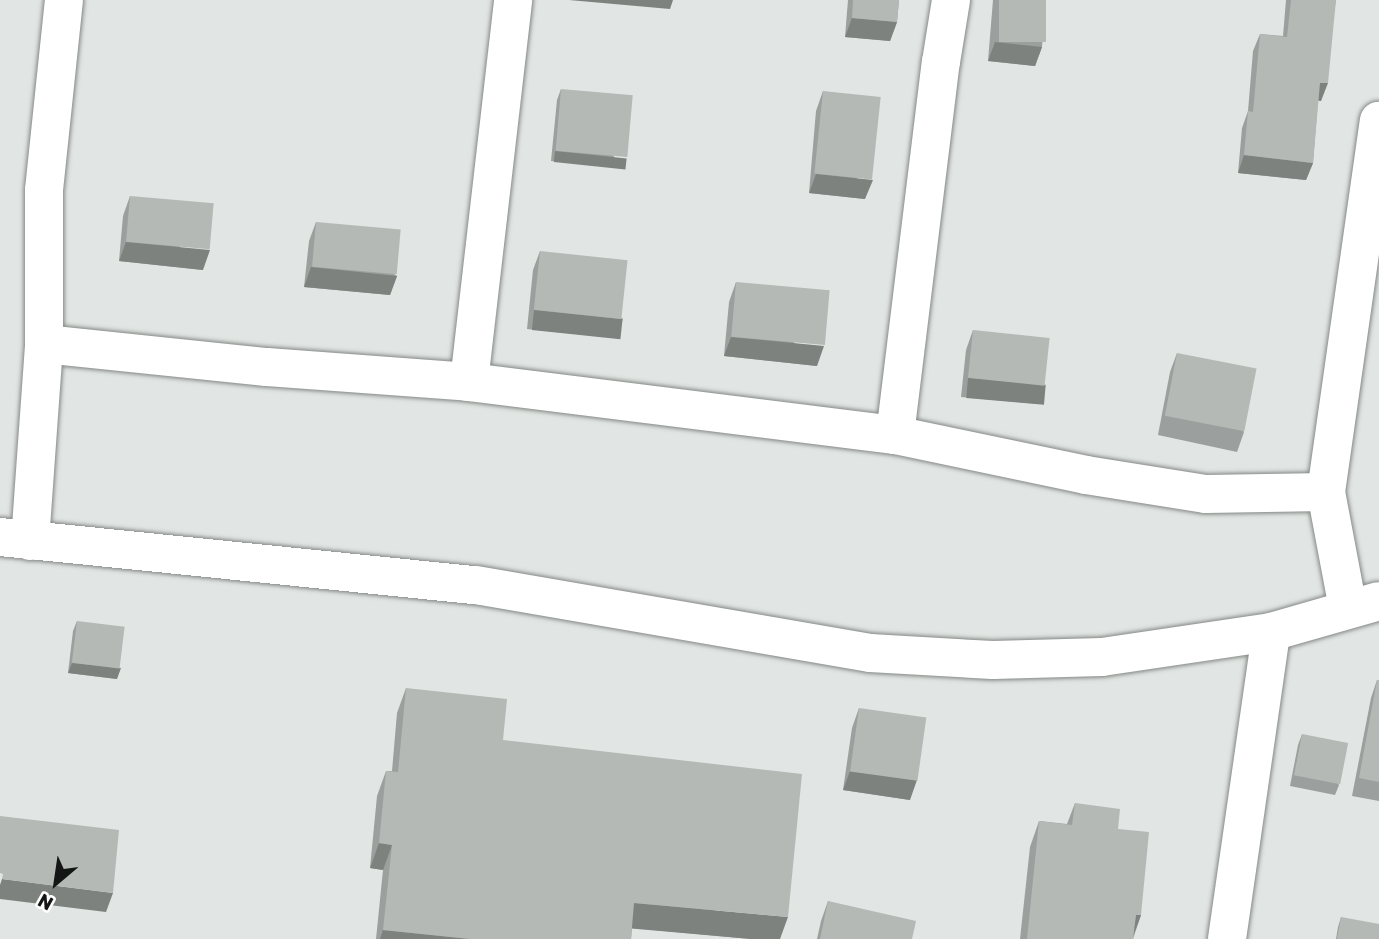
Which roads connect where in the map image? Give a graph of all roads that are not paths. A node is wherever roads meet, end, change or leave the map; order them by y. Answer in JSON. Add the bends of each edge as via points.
{"nodes":[{"id":1,"x":64,"y":0,"type":"edge"},
{"id":2,"x":513,"y":0,"type":"edge"},
{"id":3,"x":951,"y":0,"type":"edge"},
{"id":4,"x":1379,"y":121,"type":"edge"},
{"id":5,"x":44,"y":344,"type":"junction"},
{"id":6,"x":469,"y":382,"type":"junction"},
{"id":7,"x":895,"y":435,"type":"junction"},
{"id":8,"x":1326,"y":492,"type":"junction"},
{"id":9,"x":15,"y":539,"type":"edge"},
{"id":10,"x":1363,"y":605,"type":"edge"},
{"id":11,"x":1271,"y":632,"type":"junction"},
{"id":12,"x":1227,"y":939,"type":"edge"}],
"edges":[{"from":1,"to":5,"type":"street","via":[[44,190]]},
{"from":2,"to":6,"type":"street"},
{"from":3,"to":7,"type":"street"},
{"from":4,"to":8,"type":"street"},
{"from":5,"to":6,"type":"street","via":[[267,368]]},
{"from":5,"to":9,"type":"street"},
{"from":6,"to":7,"type":"street"},
{"from":7,"to":8,"type":"street","via":[[1086,475],[1206,494]]},
{"from":8,"to":10,"type":"street"},
{"from":9,"to":11,"type":"street","via":[[476,585],[870,653],[993,660],[1102,657]]},
{"from":10,"to":11,"type":"street"},
{"from":11,"to":12,"type":"street"}]}
